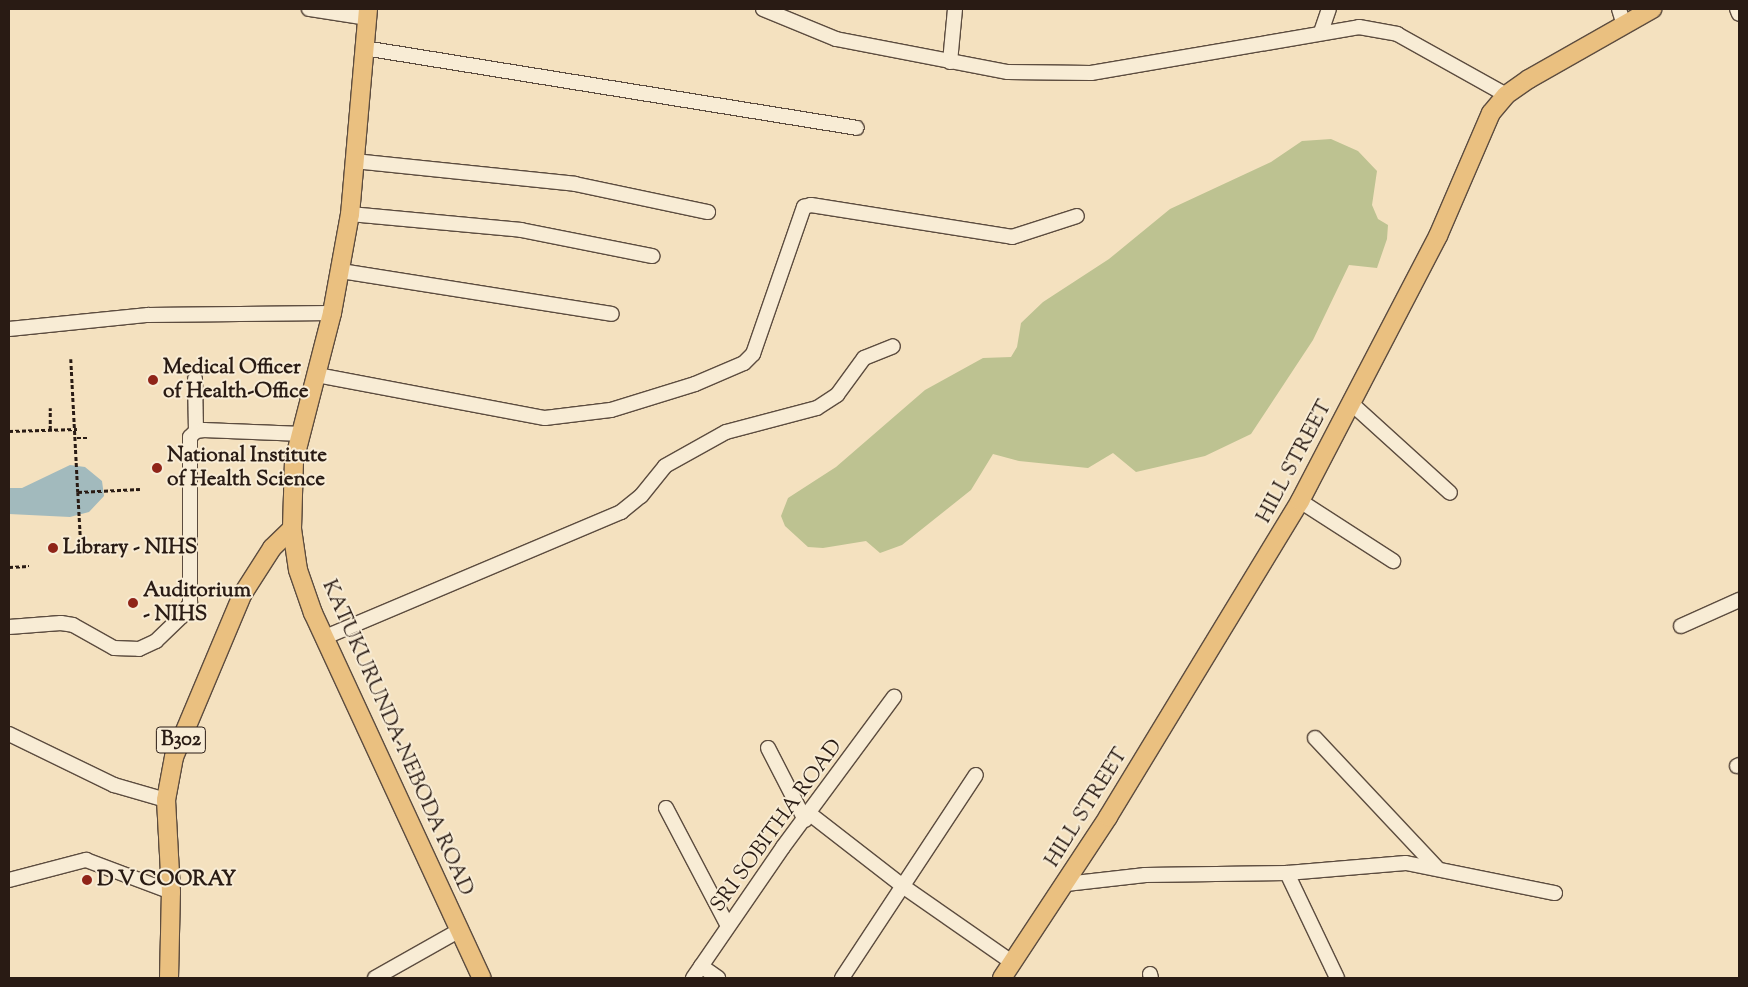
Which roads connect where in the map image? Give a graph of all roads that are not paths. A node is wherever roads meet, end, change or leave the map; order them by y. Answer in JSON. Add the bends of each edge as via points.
{"nodes":[{"id":1,"x":309,"y":9,"type":"edge"},
{"id":2,"x":763,"y":9,"type":"edge"},
{"id":3,"x":955,"y":9,"type":"edge"},
{"id":4,"x":1328,"y":9,"type":"edge"},
{"id":5,"x":1652,"y":9,"type":"edge"},
{"id":6,"x":1737,"y":9,"type":"edge"},
{"id":7,"x":368,"y":13,"type":"edge"},
{"id":8,"x":1739,"y":14,"type":"edge"},
{"id":9,"x":1621,"y":17,"type":"edge"},
{"id":10,"x":1321,"y":32,"type":"junction"},
{"id":11,"x":364,"y":48,"type":"junction"},
{"id":12,"x":950,"y":62,"type":"junction"},
{"id":13,"x":1506,"y":95,"type":"junction"},
{"id":14,"x":857,"y":128,"type":"dead end"},
{"id":15,"x":354,"y":161,"type":"junction"},
{"id":16,"x":708,"y":212,"type":"dead end"},
{"id":17,"x":350,"y":214,"type":"junction"},
{"id":18,"x":1077,"y":216,"type":"dead end"},
{"id":19,"x":652,"y":256,"type":"dead end"},
{"id":20,"x":341,"y":271,"type":"junction"},
{"id":21,"x":332,"y":312,"type":"junction"},
{"id":22,"x":612,"y":314,"type":"dead end"},
{"id":23,"x":9,"y":329,"type":"edge"},
{"id":24,"x":893,"y":346,"type":"dead end"},
{"id":25,"x":317,"y":375,"type":"junction"},
{"id":26,"x":195,"y":379,"type":"dead end"},
{"id":27,"x":1352,"y":404,"type":"junction"},
{"id":28,"x":196,"y":431,"type":"junction"},
{"id":29,"x":302,"y":434,"type":"junction"},
{"id":30,"x":1450,"y":492,"type":"dead end"},
{"id":31,"x":1300,"y":502,"type":"junction"},
{"id":32,"x":292,"y":529,"type":"junction"},
{"id":33,"x":1393,"y":561,"type":"dead end"},
{"id":34,"x":1739,"y":600,"type":"edge"},
{"id":35,"x":1681,"y":626,"type":"dead end"},
{"id":36,"x":9,"y":627,"type":"edge"},
{"id":37,"x":324,"y":638,"type":"junction"},
{"id":38,"x":894,"y":697,"type":"dead end"},
{"id":39,"x":9,"y":734,"type":"edge"},
{"id":40,"x":1315,"y":738,"type":"dead end"},
{"id":41,"x":768,"y":748,"type":"dead end"},
{"id":42,"x":976,"y":775,"type":"dead end"},
{"id":43,"x":166,"y":800,"type":"junction"},
{"id":44,"x":666,"y":808,"type":"dead end"},
{"id":45,"x":807,"y":817,"type":"junction"},
{"id":46,"x":1436,"y":867,"type":"junction"},
{"id":47,"x":1287,"y":873,"type":"junction"},
{"id":48,"x":9,"y":880,"type":"edge"},
{"id":49,"x":1066,"y":884,"type":"junction"},
{"id":50,"x":904,"y":887,"type":"junction"},
{"id":51,"x":171,"y":892,"type":"junction"},
{"id":52,"x":1555,"y":893,"type":"dead end"},
{"id":53,"x":728,"y":926,"type":"junction"},
{"id":54,"x":460,"y":930,"type":"junction"},
{"id":55,"x":1012,"y":963,"type":"junction"},
{"id":56,"x":701,"y":966,"type":"junction"},
{"id":57,"x":169,"y":978,"type":"edge"},
{"id":58,"x":375,"y":978,"type":"edge"},
{"id":59,"x":482,"y":978,"type":"edge"},
{"id":60,"x":692,"y":978,"type":"edge"},
{"id":61,"x":718,"y":978,"type":"edge"},
{"id":62,"x":842,"y":978,"type":"edge"},
{"id":63,"x":1002,"y":978,"type":"edge"},
{"id":64,"x":1336,"y":978,"type":"edge"}],
"edges":[{"from":1,"to":7,"type":"street"},
{"from":2,"to":12,"type":"street","via":[[836,39]]},
{"from":3,"to":12,"type":"street"},
{"from":4,"to":10,"type":"street"},
{"from":5,"to":9,"type":"main road","name":"HILL STREET"},
{"from":6,"to":8,"type":"street"},
{"from":7,"to":11,"type":"main road","name":"KATUKURUNDA-NEBODA ROAD"},
{"from":9,"to":13,"type":"main road","name":"HILL STREET"},
{"from":10,"to":12,"type":"street","via":[[1092,73],[1008,72]]},
{"from":10,"to":13,"type":"street","via":[[1359,26],[1397,34]]},
{"from":11,"to":14,"type":"street"},
{"from":11,"to":15,"type":"main road","name":"KATUKURUNDA-NEBODA ROAD"},
{"from":13,"to":27,"type":"main road","name":"HILL STREET","via":[[1480,135],[1438,236]]},
{"from":15,"to":16,"type":"street","via":[[575,184]]},
{"from":15,"to":17,"type":"main road","name":"KATUKURUNDA-NEBODA ROAD"},
{"from":17,"to":19,"type":"street","via":[[521,230]]},
{"from":17,"to":20,"type":"main road","name":"KATUKURUNDA-NEBODA ROAD"},
{"from":18,"to":25,"type":"street","via":[[1012,237],[804,207],[752,354],[744,362],[695,384],[611,410],[546,418]]},
{"from":20,"to":21,"type":"main road","name":"KATUKURUNDA-NEBODA ROAD"},
{"from":20,"to":22,"type":"street"},
{"from":21,"to":23,"type":"street","via":[[148,315]]},
{"from":21,"to":25,"type":"main road","name":"KATUKURUNDA-NEBODA ROAD"},
{"from":24,"to":37,"type":"street","via":[[864,358],[837,395],[817,408],[726,432],[665,466],[641,496],[621,512]]},
{"from":25,"to":29,"type":"main road","name":"KATUKURUNDA-NEBODA ROAD"},
{"from":26,"to":28,"type":"street"},
{"from":27,"to":30,"type":"street"},
{"from":27,"to":31,"type":"main road","name":"HILL STREET"},
{"from":28,"to":29,"type":"street"},
{"from":28,"to":36,"type":"street","via":[[190,437],[192,588],[190,603],[181,617],[156,641],[139,649],[114,648],[73,625]]},
{"from":29,"to":32,"type":"main road","name":"KATUKURUNDA-NEBODA ROAD","via":[[293,477]]},
{"from":31,"to":33,"type":"street"},
{"from":31,"to":49,"type":"main road","name":"HILL STREET"},
{"from":32,"to":37,"type":"main road","name":"KATUKURUNDA-NEBODA ROAD","via":[[304,589]]},
{"from":32,"to":43,"type":"main road","number":"B302","via":[[272,548],[242,595],[174,757]]},
{"from":34,"to":35,"type":"street"},
{"from":37,"to":54,"type":"main road","name":"KATUKURUNDA-NEBODA ROAD"},
{"from":38,"to":45,"type":"street","name":"SRI SOBITHA ROAD"},
{"from":39,"to":43,"type":"street","via":[[114,785]]},
{"from":40,"to":46,"type":"street"},
{"from":41,"to":45,"type":"street"},
{"from":42,"to":50,"type":"street"},
{"from":43,"to":51,"type":"main road","number":"B302"},
{"from":44,"to":53,"type":"street"},
{"from":45,"to":50,"type":"street"},
{"from":45,"to":53,"type":"street","name":"SRI SOBITHA ROAD"},
{"from":46,"to":47,"type":"street","via":[[1391,863]]},
{"from":46,"to":52,"type":"street"},
{"from":47,"to":49,"type":"street","via":[[1145,875]]},
{"from":47,"to":64,"type":"street"},
{"from":48,"to":51,"type":"street","via":[[86,860]]},
{"from":49,"to":55,"type":"main road","name":"HILL STREET"},
{"from":50,"to":55,"type":"street"},
{"from":50,"to":62,"type":"street"},
{"from":51,"to":57,"type":"main road","number":"B302"},
{"from":53,"to":56,"type":"street","name":"SRI SOBITHA ROAD"},
{"from":54,"to":58,"type":"street"},
{"from":54,"to":59,"type":"main road","name":"KATUKURUNDA-NEBODA ROAD"},
{"from":55,"to":63,"type":"main road","name":"HILL STREET"},
{"from":56,"to":60,"type":"street","name":"SRI SOBITHA ROAD"},
{"from":56,"to":61,"type":"street"}]}
